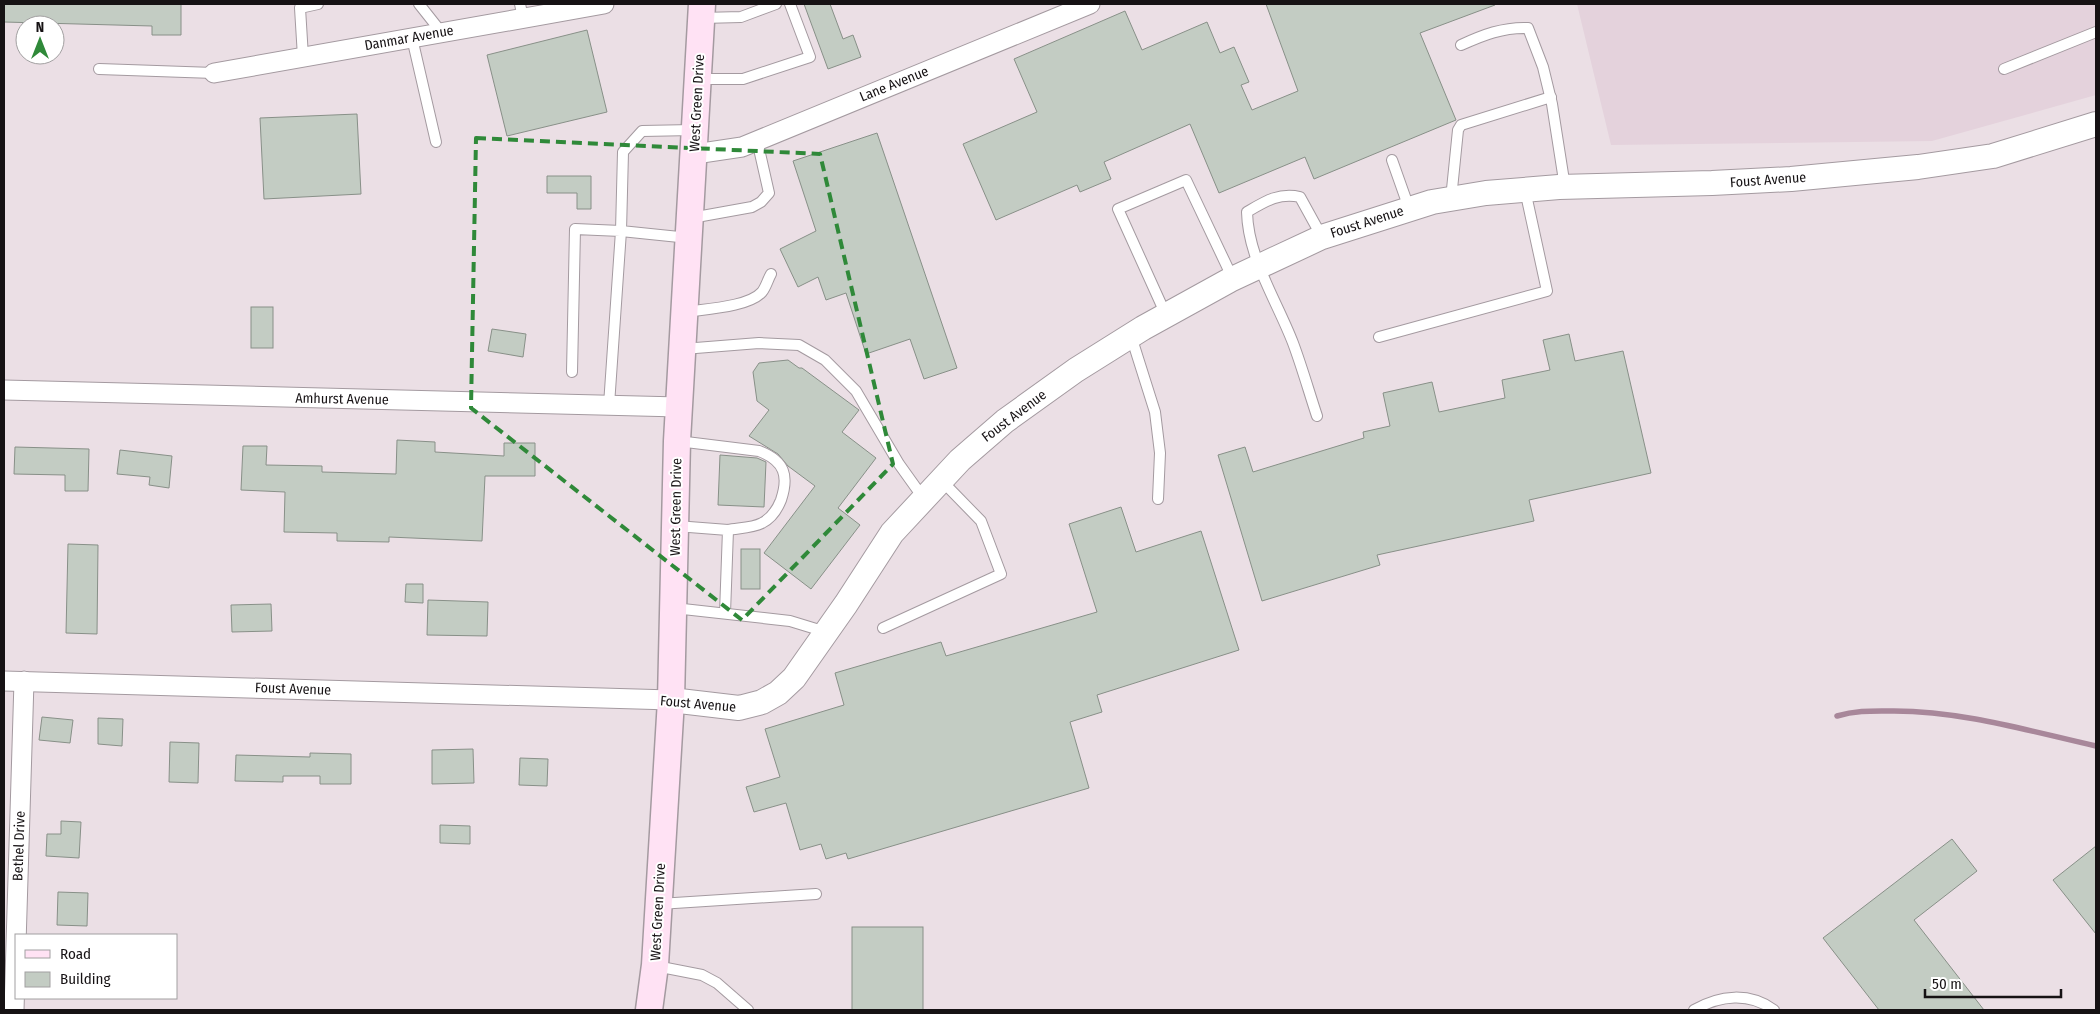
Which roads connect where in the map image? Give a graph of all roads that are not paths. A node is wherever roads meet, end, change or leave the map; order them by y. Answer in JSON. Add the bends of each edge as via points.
{"nodes":[{"id":1,"x":318,"y":4,"type":"edge"},
{"id":2,"x":419,"y":4,"type":"edge"},
{"id":3,"x":604,"y":4,"type":"edge"},
{"id":4,"x":776,"y":4,"type":"edge"},
{"id":5,"x":790,"y":4,"type":"edge"},
{"id":6,"x":1090,"y":4,"type":"edge"},
{"id":7,"x":521,"y":11,"type":"edge"},
{"id":8,"x":702,"y":11,"type":"edge"},
{"id":9,"x":2096,"y":32,"type":"edge"},
{"id":10,"x":442,"y":33,"type":"junction"},
{"id":11,"x":412,"y":38,"type":"junction"},
{"id":12,"x":1461,"y":45,"type":"dead end"},
{"id":13,"x":303,"y":57,"type":"junction"},
{"id":14,"x":99,"y":69,"type":"dead end"},
{"id":15,"x":2004,"y":69,"type":"dead end"},
{"id":16,"x":214,"y":73,"type":"joint"},
{"id":17,"x":698,"y":79,"type":"junction"},
{"id":18,"x":1551,"y":97,"type":"junction"},
{"id":19,"x":2096,"y":124,"type":"edge"},
{"id":20,"x":757,"y":140,"type":"junction"},
{"id":21,"x":436,"y":142,"type":"dead end"},
{"id":22,"x":695,"y":142,"type":"junction"},
{"id":23,"x":1392,"y":160,"type":"dead end"},
{"id":24,"x":1565,"y":187,"type":"junction"},
{"id":25,"x":1525,"y":190,"type":"junction"},
{"id":26,"x":1452,"y":198,"type":"junction"},
{"id":27,"x":1409,"y":208,"type":"junction"},
{"id":28,"x":690,"y":228,"type":"junction"},
{"id":29,"x":621,"y":231,"type":"junction"},
{"id":30,"x":1322,"y":237,"type":"junction"},
{"id":31,"x":1260,"y":266,"type":"junction"},
{"id":32,"x":771,"y":274,"type":"dead end"},
{"id":33,"x":1233,"y":279,"type":"junction"},
{"id":34,"x":685,"y":312,"type":"junction"},
{"id":35,"x":1166,"y":315,"type":"junction"},
{"id":36,"x":1130,"y":335,"type":"junction"},
{"id":37,"x":1379,"y":337,"type":"dead end"},
{"id":38,"x":683,"y":349,"type":"junction"},
{"id":39,"x":572,"y":372,"type":"dead end"},
{"id":40,"x":4,"y":390,"type":"edge"},
{"id":41,"x":610,"y":406,"type":"junction"},
{"id":42,"x":679,"y":407,"type":"junction"},
{"id":43,"x":1318,"y":416,"type":"dead end"},
{"id":44,"x":677,"y":441,"type":"junction"},
{"id":45,"x":941,"y":480,"type":"junction"},
{"id":46,"x":924,"y":498,"type":"junction"},
{"id":47,"x":1158,"y":499,"type":"dead end"},
{"id":48,"x":675,"y":526,"type":"junction"},
{"id":49,"x":728,"y":530,"type":"junction"},
{"id":50,"x":673,"y":608,"type":"junction"},
{"id":51,"x":725,"y":613,"type":"junction"},
{"id":52,"x":883,"y":628,"type":"dead end"},
{"id":53,"x":826,"y":632,"type":"junction"},
{"id":54,"x":4,"y":680,"type":"edge"},
{"id":55,"x":24,"y":681,"type":"junction"},
{"id":56,"x":672,"y":700,"type":"junction"},
{"id":57,"x":816,"y":894,"type":"dead end"},
{"id":58,"x":658,"y":904,"type":"junction"},
{"id":59,"x":16,"y":934,"type":"edge"},
{"id":60,"x":654,"y":965,"type":"junction"},
{"id":61,"x":15,"y":972,"type":"edge"},
{"id":62,"x":14,"y":1010,"type":"edge"},
{"id":63,"x":649,"y":1010,"type":"edge"},
{"id":64,"x":748,"y":1010,"type":"edge"},
{"id":65,"x":1694,"y":1010,"type":"edge"},
{"id":66,"x":1774,"y":1010,"type":"edge"}],
"edges":[{"from":1,"to":13,"type":"lane","via":[[300,8]]},
{"from":2,"to":10,"type":"lane"},
{"from":3,"to":7,"type":"street","name":"Danmar Avenue"},
{"from":4,"to":8,"type":"lane","via":[[741,17]]},
{"from":5,"to":17,"type":"lane","via":[[810,57],[743,79]]},
{"from":6,"to":20,"type":"street","name":"Lane Avenue"},
{"from":7,"to":10,"type":"street","name":"Danmar Avenue"},
{"from":8,"to":17,"type":"main road","name":"West Green Drive"},
{"from":9,"to":15,"type":"lane"},
{"from":10,"to":11,"type":"street","name":"Danmar Avenue"},
{"from":11,"to":13,"type":"street","name":"Danmar Avenue"},
{"from":11,"to":21,"type":"lane"},
{"from":12,"to":18,"type":"lane","via":[[1484,34],[1528,28]]},
{"from":13,"to":16,"type":"street","name":"Danmar Avenue"},
{"from":14,"to":16,"type":"lane"},
{"from":17,"to":22,"type":"main road","name":"West Green Drive"},
{"from":18,"to":24,"type":"lane"},
{"from":18,"to":26,"type":"lane","via":[[1462,125],[1458,130]]},
{"from":19,"to":24,"type":"street","name":"Foust Avenue","via":[[1993,156],[1918,167],[1722,183]]},
{"from":20,"to":22,"type":"street","name":"Lane Avenue","via":[[742,147]]},
{"from":20,"to":28,"type":"lane","via":[[769,193],[752,207]]},
{"from":22,"to":28,"type":"main road","name":"West Green Drive"},
{"from":22,"to":29,"type":"lane","via":[[642,131],[624,152]]},
{"from":23,"to":27,"type":"lane"},
{"from":24,"to":25,"type":"street","name":"Foust Avenue"},
{"from":25,"to":26,"type":"street","name":"Foust Avenue"},
{"from":25,"to":37,"type":"lane","via":[[1548,291]]},
{"from":26,"to":27,"type":"street","name":"Foust Avenue"},
{"from":27,"to":30,"type":"street","name":"Foust Avenue"},
{"from":28,"to":29,"type":"lane"},
{"from":28,"to":34,"type":"main road","name":"West Green Drive"},
{"from":29,"to":39,"type":"lane","via":[[575,229]]},
{"from":29,"to":41,"type":"lane"},
{"from":30,"to":31,"type":"street","name":"Foust Avenue"},
{"from":30,"to":31,"type":"lane","via":[[1300,197],[1272,197],[1247,212],[1248,229]]},
{"from":31,"to":33,"type":"street","name":"Foust Avenue"},
{"from":31,"to":43,"type":"lane","via":[[1293,343]]},
{"from":32,"to":34,"type":"lane","via":[[762,292],[751,299]]},
{"from":33,"to":35,"type":"street","name":"Foust Avenue"},
{"from":33,"to":35,"type":"lane","via":[[1186,180],[1118,209]]},
{"from":34,"to":38,"type":"main road","name":"West Green Drive"},
{"from":35,"to":36,"type":"street","name":"Foust Avenue"},
{"from":36,"to":45,"type":"street","name":"Foust Avenue","via":[[1005,420]]},
{"from":36,"to":47,"type":"lane","via":[[1155,412],[1160,453]]},
{"from":38,"to":42,"type":"main road","name":"West Green Drive"},
{"from":38,"to":46,"type":"lane","via":[[759,342],[799,345],[825,360],[856,391],[899,464]]},
{"from":40,"to":41,"type":"street","name":"Amhurst Avenue"},
{"from":41,"to":42,"type":"street","name":"Amhurst Avenue"},
{"from":42,"to":44,"type":"main road","name":"West Green Drive"},
{"from":44,"to":48,"type":"main road","name":"West Green Drive"},
{"from":44,"to":49,"type":"lane","via":[[759,451],[782,467],[786,485],[776,512],[762,524]]},
{"from":45,"to":46,"type":"street","name":"Foust Avenue"},
{"from":45,"to":52,"type":"lane","via":[[981,521],[1001,574]]},
{"from":46,"to":53,"type":"street","name":"Foust Avenue","via":[[892,533]]},
{"from":48,"to":49,"type":"lane"},
{"from":48,"to":50,"type":"main road","name":"West Green Drive"},
{"from":49,"to":51,"type":"lane"},
{"from":50,"to":51,"type":"lane"},
{"from":50,"to":56,"type":"main road","name":"West Green Drive"},
{"from":51,"to":53,"type":"lane","via":[[790,620]]},
{"from":53,"to":56,"type":"street","name":"Foust Avenue","via":[[794,678],[762,702],[739,708]]},
{"from":54,"to":55,"type":"street","name":"Foust Avenue"},
{"from":55,"to":56,"type":"street","name":"Foust Avenue"},
{"from":55,"to":59,"type":"street","name":"Bethel Drive"},
{"from":56,"to":58,"type":"main road","name":"West Green Drive"},
{"from":57,"to":58,"type":"lane"},
{"from":58,"to":60,"type":"main road","name":"West Green Drive"},
{"from":60,"to":63,"type":"main road","name":"West Green Drive"},
{"from":60,"to":64,"type":"lane","via":[[702,975],[717,983]]},
{"from":61,"to":62,"type":"street","name":"Bethel Drive"},
{"from":65,"to":66,"type":"lane","via":[[1714,1000],[1737,997],[1763,1002]]}]}
